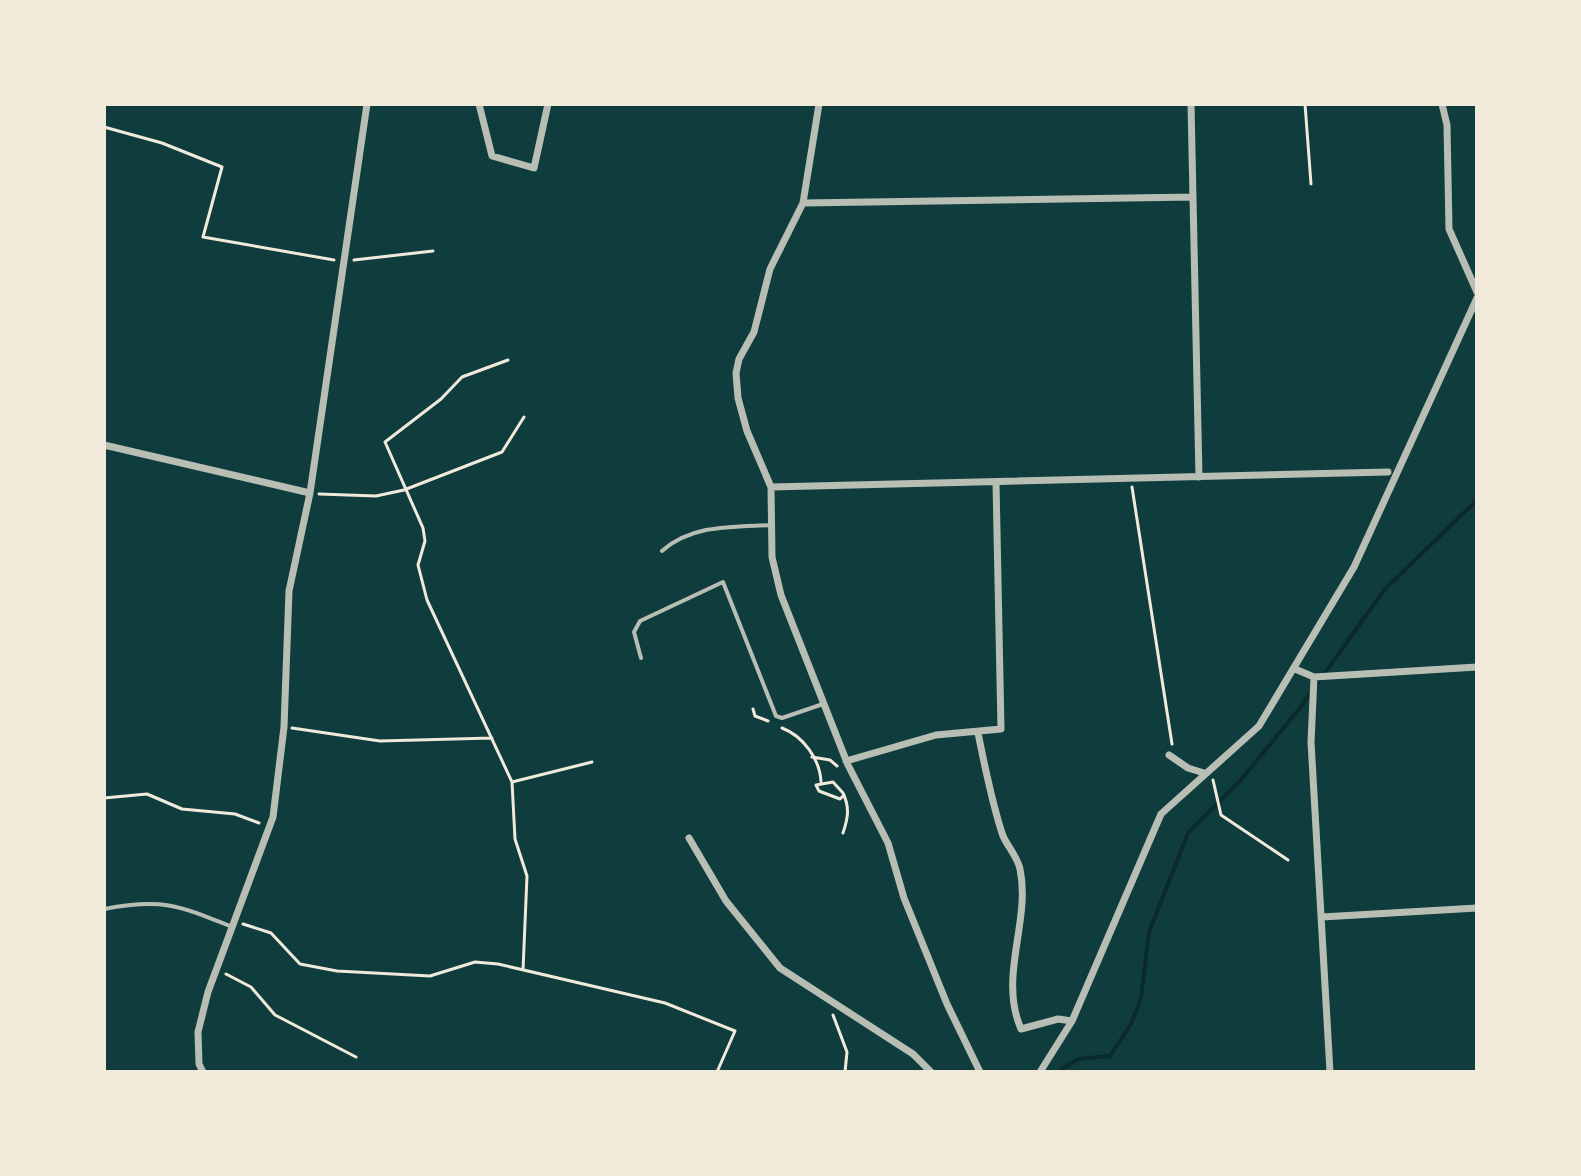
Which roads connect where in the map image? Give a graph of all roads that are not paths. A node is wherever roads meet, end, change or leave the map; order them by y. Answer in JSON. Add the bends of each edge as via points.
{"nodes":[{"id":1,"x":367,"y":104,"type":"edge"},
{"id":2,"x":479,"y":104,"type":"edge"},
{"id":3,"x":548,"y":104,"type":"edge"},
{"id":4,"x":819,"y":104,"type":"edge"},
{"id":5,"x":1191,"y":104,"type":"edge"},
{"id":6,"x":1442,"y":104,"type":"edge"},
{"id":7,"x":1193,"y":197,"type":"junction"},
{"id":8,"x":803,"y":203,"type":"junction"},
{"id":9,"x":1477,"y":295,"type":"edge"},
{"id":10,"x":104,"y":445,"type":"edge"},
{"id":11,"x":1388,"y":472,"type":"dead end"},
{"id":12,"x":1199,"y":477,"type":"junction"},
{"id":13,"x":996,"y":482,"type":"junction"},
{"id":14,"x":771,"y":487,"type":"junction"},
{"id":15,"x":310,"y":493,"type":"junction"},
{"id":16,"x":772,"y":525,"type":"junction"},
{"id":17,"x":662,"y":551,"type":"dead end"},
{"id":18,"x":641,"y":658,"type":"dead end"},
{"id":19,"x":1477,"y":667,"type":"edge"},
{"id":20,"x":1295,"y":669,"type":"junction"},
{"id":21,"x":1314,"y":677,"type":"junction"},
{"id":22,"x":824,"y":703,"type":"junction"},
{"id":23,"x":978,"y":733,"type":"junction"},
{"id":24,"x":1172,"y":757,"type":"road end"},
{"id":25,"x":846,"y":761,"type":"junction"},
{"id":26,"x":1206,"y":771,"type":"junction"},
{"id":27,"x":689,"y":838,"type":"dead end"},
{"id":28,"x":1477,"y":908,"type":"edge"},
{"id":29,"x":104,"y":909,"type":"edge"},
{"id":30,"x":1322,"y":917,"type":"junction"},
{"id":31,"x":231,"y":924,"type":"junction"},
{"id":32,"x":1072,"y":1021,"type":"junction"},
{"id":33,"x":203,"y":1072,"type":"edge"},
{"id":34,"x":931,"y":1072,"type":"edge"},
{"id":35,"x":980,"y":1072,"type":"edge"},
{"id":36,"x":1040,"y":1072,"type":"edge"},
{"id":37,"x":1330,"y":1072,"type":"edge"}],
"edges":[{"from":1,"to":15,"type":"street"},
{"from":2,"to":3,"type":"street","via":[[492,156],[534,168]]},
{"from":4,"to":8,"type":"street"},
{"from":5,"to":7,"type":"street"},
{"from":6,"to":9,"type":"street","via":[[1449,229]]},
{"from":7,"to":8,"type":"street"},
{"from":7,"to":12,"type":"street"},
{"from":8,"to":14,"type":"street","via":[[770,269],[754,332],[736,373],[747,431]]},
{"from":9,"to":20,"type":"street","via":[[1354,567]]},
{"from":10,"to":15,"type":"street"},
{"from":11,"to":12,"type":"street"},
{"from":12,"to":13,"type":"street"},
{"from":13,"to":14,"type":"street"},
{"from":13,"to":23,"type":"street","via":[[1003,719],[1001,729]]},
{"from":14,"to":16,"type":"street"},
{"from":15,"to":31,"type":"street","via":[[289,591],[284,727],[273,817]]},
{"from":16,"to":17,"type":"lane","via":[[698,531],[676,538]]},
{"from":16,"to":22,"type":"street","via":[[772,557],[781,595]]},
{"from":18,"to":22,"type":"lane","via":[[634,632],[640,621],[723,582],[776,716]]},
{"from":19,"to":21,"type":"street"},
{"from":20,"to":21,"type":"street"},
{"from":20,"to":26,"type":"street","via":[[1259,726]]},
{"from":21,"to":30,"type":"street","via":[[1311,742]]},
{"from":22,"to":25,"type":"street"},
{"from":23,"to":25,"type":"street","via":[[936,735]]},
{"from":23,"to":32,"type":"street","via":[[1004,837],[1020,868],[1021,922],[1012,959],[1016,1018],[1021,1029],[1058,1019]]},
{"from":24,"to":26,"type":"street","via":[[1188,768]]},
{"from":25,"to":35,"type":"street","via":[[883,831],[914,925]]},
{"from":26,"to":32,"type":"street","via":[[1161,814]]},
{"from":27,"to":34,"type":"street","via":[[726,901],[780,968],[913,1054]]},
{"from":28,"to":30,"type":"street"},
{"from":29,"to":31,"type":"lane","via":[[159,902]]},
{"from":30,"to":37,"type":"street"},
{"from":31,"to":33,"type":"street","via":[[198,1032]]},
{"from":32,"to":36,"type":"street"}]}
